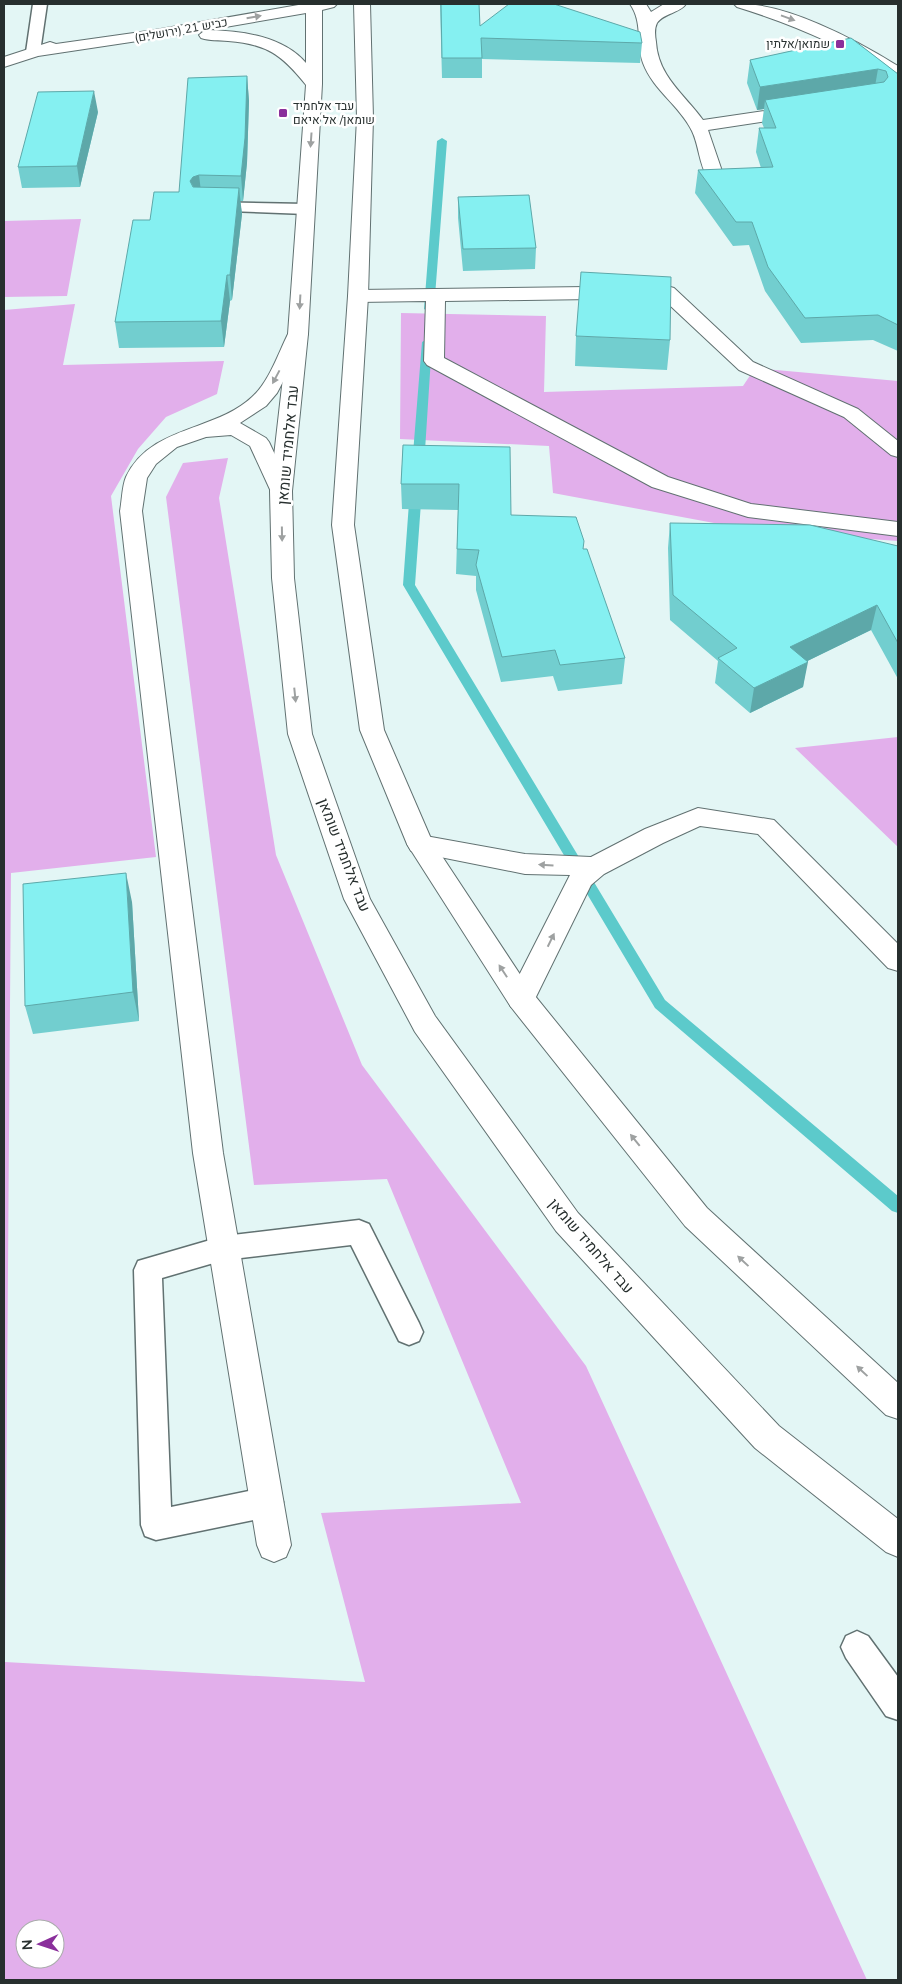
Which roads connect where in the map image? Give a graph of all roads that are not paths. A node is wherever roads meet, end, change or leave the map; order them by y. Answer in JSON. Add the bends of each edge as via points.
{"nodes":[{"id":1,"x":40,"y":4,"type":"edge"},
{"id":2,"x":362,"y":4,"type":"edge"},
{"id":3,"x":638,"y":4,"type":"edge"},
{"id":4,"x":678,"y":4,"type":"edge"},
{"id":5,"x":742,"y":4,"type":"edge"},
{"id":6,"x":319,"y":5,"type":"edge"},
{"id":7,"x":232,"y":6,"type":"dead end"},
{"id":8,"x":842,"y":24,"type":"dead end"},
{"id":9,"x":647,"y":28,"type":"junction"},
{"id":10,"x":155,"y":35,"type":"junction"},
{"id":11,"x":630,"y":40,"type":"edge"},
{"id":12,"x":647,"y":46,"type":"junction"},
{"id":13,"x":33,"y":52,"type":"junction"},
{"id":14,"x":4,"y":62,"type":"edge"},
{"id":15,"x":898,"y":62,"type":"edge"},
{"id":16,"x":898,"y":73,"type":"edge"},
{"id":17,"x":314,"y":84,"type":"junction"},
{"id":18,"x":815,"y":108,"type":"edge"},
{"id":19,"x":698,"y":126,"type":"junction"},
{"id":20,"x":714,"y":174,"type":"edge"},
{"id":21,"x":202,"y":207,"type":"edge"},
{"id":22,"x":306,"y":208,"type":"junction"},
{"id":23,"x":436,"y":295,"type":"junction"},
{"id":24,"x":358,"y":296,"type":"junction"},
{"id":25,"x":298,"y":334,"type":"junction"},
{"id":26,"x":199,"y":432,"type":"junction"},
{"id":27,"x":898,"y":451,"type":"edge"},
{"id":28,"x":281,"y":491,"type":"junction"},
{"id":29,"x":898,"y":529,"type":"edge"},
{"id":30,"x":420,"y":844,"type":"junction"},
{"id":31,"x":595,"y":867,"type":"junction"},
{"id":32,"x":898,"y":961,"type":"edge"},
{"id":33,"x":521,"y":999,"type":"junction"},
{"id":34,"x":224,"y":1248,"type":"junction"},
{"id":35,"x":409,"y":1332,"type":"dead end"},
{"id":36,"x":898,"y":1404,"type":"edge"},
{"id":37,"x":268,"y":1502,"type":"junction"},
{"id":38,"x":898,"y":1540,"type":"edge"},
{"id":39,"x":274,"y":1546,"type":"dead end"},
{"id":40,"x":857,"y":1647,"type":"dead end"},
{"id":41,"x":898,"y":1704,"type":"edge"}],
"edges":[{"from":1,"to":13,"type":"lane"},
{"from":2,"to":24,"type":"main road","via":[[365,118]]},
{"from":3,"to":9,"type":"main road","via":[[646,15]]},
{"from":4,"to":9,"type":"main road","via":[[659,12]]},
{"from":5,"to":16,"type":"main road","one_way":true,"via":[[809,26]]},
{"from":10,"to":6,"type":"main road","name":"כביש 21 (ירושלים)","one_way":true},
{"from":6,"to":17,"type":"main road","name":"עבד אלחמיד שומאן"},
{"from":7,"to":13,"type":"main road","name":"כביש 21 (ירושלים)"},
{"from":8,"to":15,"type":"main road"},
{"from":9,"to":12,"type":"main road"},
{"from":10,"to":13,"type":"main road","name":"כביש 21 (ירושלים)"},
{"from":10,"to":17,"type":"main road","via":[[210,35],[266,43],[289,56]]},
{"from":11,"to":12,"type":"main road"},
{"from":12,"to":19,"type":"main road","via":[[653,68]]},
{"from":13,"to":14,"type":"main road","name":"כביש 21 (ירושלים)"},
{"from":17,"to":22,"type":"main road","name":"עבד אלחמיד שומאן","one_way":true},
{"from":18,"to":19,"type":"main road"},
{"from":19,"to":20,"type":"main road"},
{"from":21,"to":22,"type":"lane"},
{"from":22,"to":25,"type":"main road","name":"עבד אלחמיד שומאן","one_way":true},
{"from":23,"to":24,"type":"main road"},
{"from":23,"to":27,"type":"main road","via":[[667,292],[746,366],[852,413]]},
{"from":23,"to":29,"type":"main road","via":[[434,361],[660,482],[748,510]]},
{"from":24,"to":30,"type":"main road","via":[[343,525],[372,730]]},
{"from":25,"to":26,"type":"main road","one_way":true,"via":[[270,389],[259,402],[230,420]]},
{"from":25,"to":28,"type":"main road","name":"עבד אלחמיד שומאן"},
{"from":26,"to":28,"type":"main road","via":[[236,428],[259,442]]},
{"from":26,"to":34,"type":"main road","via":[[170,443],[149,460],[136,478],[131,511],[207,1144]]},
{"from":28,"to":38,"type":"main road","name":"עבד אלחמיד שומאן","one_way":true,"via":[[283,578],[300,734],[357,899],[425,1024],[567,1222],[767,1437]]},
{"from":31,"to":30,"type":"main road","one_way":true,"via":[[525,864]]},
{"from":33,"to":30,"type":"main road","one_way":true},
{"from":31,"to":32,"type":"main road","via":[[698,817],[765,826]]},
{"from":33,"to":31,"type":"main road","one_way":true,"via":[[581,879]]},
{"from":36,"to":33,"type":"main road","one_way":true,"via":[[696,1217]]},
{"from":34,"to":35,"type":"lane","via":[[359,1232]]},
{"from":34,"to":37,"type":"main road"},
{"from":34,"to":37,"type":"lane","via":[[148,1270],[156,1525]]},
{"from":37,"to":39,"type":"main road"},
{"from":40,"to":41,"type":"lane"}]}
